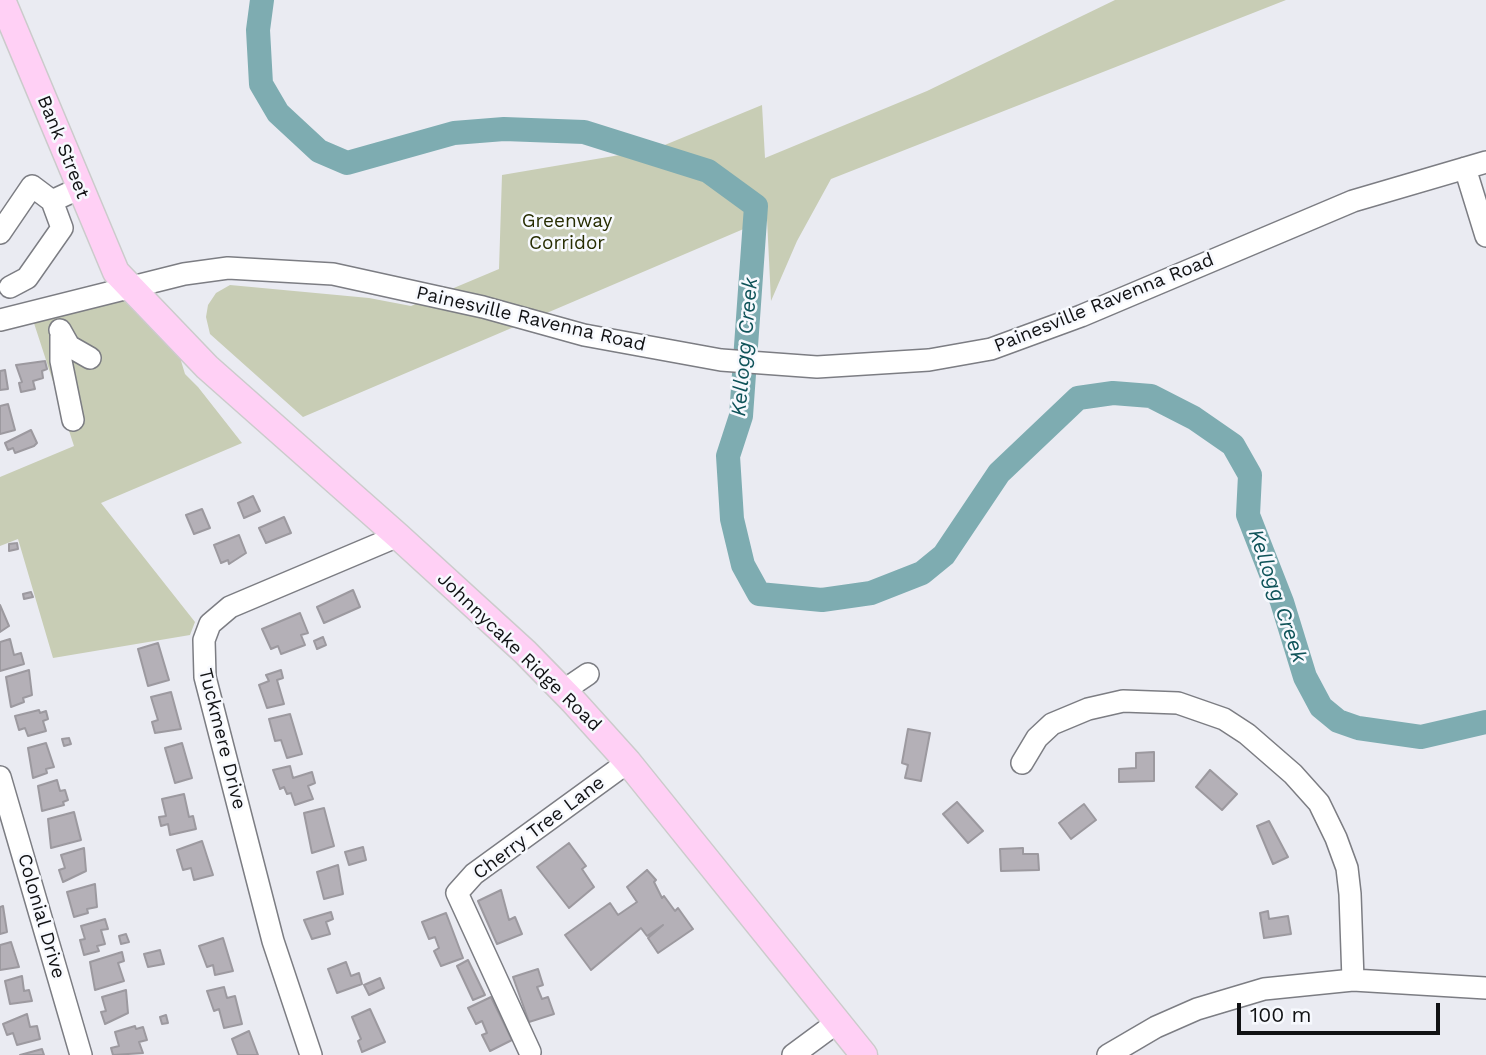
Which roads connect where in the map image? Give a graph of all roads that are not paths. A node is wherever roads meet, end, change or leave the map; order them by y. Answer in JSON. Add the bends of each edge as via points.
{"nodes":[{"id":1,"x":2,"y":0,"type":"edge"},
{"id":2,"x":1486,"y":162,"type":"edge"},
{"id":3,"x":1465,"y":168,"type":"junction"},
{"id":4,"x":80,"y":188,"type":"junction"},
{"id":5,"x":52,"y":201,"type":"junction"},
{"id":6,"x":0,"y":233,"type":"edge"},
{"id":7,"x":1486,"y":236,"type":"edge"},
{"id":8,"x":5,"y":283,"type":"edge"},
{"id":9,"x":131,"y":288,"type":"junction"},
{"id":10,"x":54,"y":308,"type":"junction"},
{"id":11,"x":10,"y":318,"type":"edge"},
{"id":12,"x":61,"y":336,"type":"junction"},
{"id":13,"x":90,"y":358,"type":"dead end"},
{"id":14,"x":73,"y":420,"type":"dead end"},
{"id":15,"x":398,"y":536,"type":"junction"},
{"id":16,"x":588,"y":674,"type":"dead end"},
{"id":17,"x":563,"y":691,"type":"junction"},
{"id":18,"x":628,"y":762,"type":"junction"},
{"id":19,"x":1022,"y":763,"type":"dead end"},
{"id":20,"x":0,"y":778,"type":"edge"},
{"id":21,"x":1353,"y":979,"type":"junction"},
{"id":22,"x":1486,"y":988,"type":"edge"},
{"id":23,"x":839,"y":1021,"type":"junction"},
{"id":24,"x":530,"y":1052,"type":"dead end"},
{"id":25,"x":81,"y":1055,"type":"edge"},
{"id":26,"x":311,"y":1055,"type":"edge"},
{"id":27,"x":793,"y":1055,"type":"edge"},
{"id":28,"x":864,"y":1055,"type":"edge"},
{"id":29,"x":1108,"y":1055,"type":"edge"}],
"edges":[{"from":1,"to":4,"type":"main road","name":"Bank Street"},
{"from":2,"to":3,"type":"street","name":"Painesville Ravenna Road"},
{"from":3,"to":7,"type":"street"},
{"from":3,"to":9,"type":"street","name":"Painesville Ravenna Road","via":[[1353,201],[992,349],[929,360],[817,367],[721,360],[584,335],[333,274],[228,268]]},
{"from":4,"to":5,"type":"street"},
{"from":4,"to":9,"type":"main road","name":"Bank Street","via":[[116,272]]},
{"from":5,"to":6,"type":"street","via":[[32,186]]},
{"from":5,"to":8,"type":"street","via":[[62,228],[27,278]]},
{"from":8,"to":11,"type":"street"},
{"from":9,"to":10,"type":"street","name":"Painesville Ravenna Road"},
{"from":9,"to":15,"type":"main road","name":"Johnnycake Ridge Road","via":[[207,368]]},
{"from":10,"to":11,"type":"street","name":"Painesville Ravenna Road"},
{"from":10,"to":12,"type":"street"},
{"from":12,"to":13,"type":"street"},
{"from":12,"to":14,"type":"street","via":[[61,361]]},
{"from":15,"to":17,"type":"main road","name":"Johnnycake Ridge Road"},
{"from":15,"to":26,"type":"street","name":"Tuckmere Drive","via":[[230,607],[210,624],[204,640],[205,677],[273,941]]},
{"from":16,"to":17,"type":"street"},
{"from":17,"to":18,"type":"main road","name":"Johnnycake Ridge Road"},
{"from":18,"to":23,"type":"main road","name":"Johnnycake Ridge Road"},
{"from":18,"to":24,"type":"street","name":"Cherry Tree Lane","via":[[474,874],[457,893]]},
{"from":19,"to":21,"type":"street","via":[[1052,724],[1123,701],[1178,703],[1216,715],[1247,734],[1319,803],[1336,838],[1347,868]]},
{"from":20,"to":25,"type":"street","name":"Colonial Drive"},
{"from":21,"to":22,"type":"street"},
{"from":21,"to":29,"type":"street","via":[[1264,989],[1197,1009]]},
{"from":23,"to":27,"type":"street"},
{"from":23,"to":28,"type":"main road","name":"Johnnycake Ridge Road"}]}
